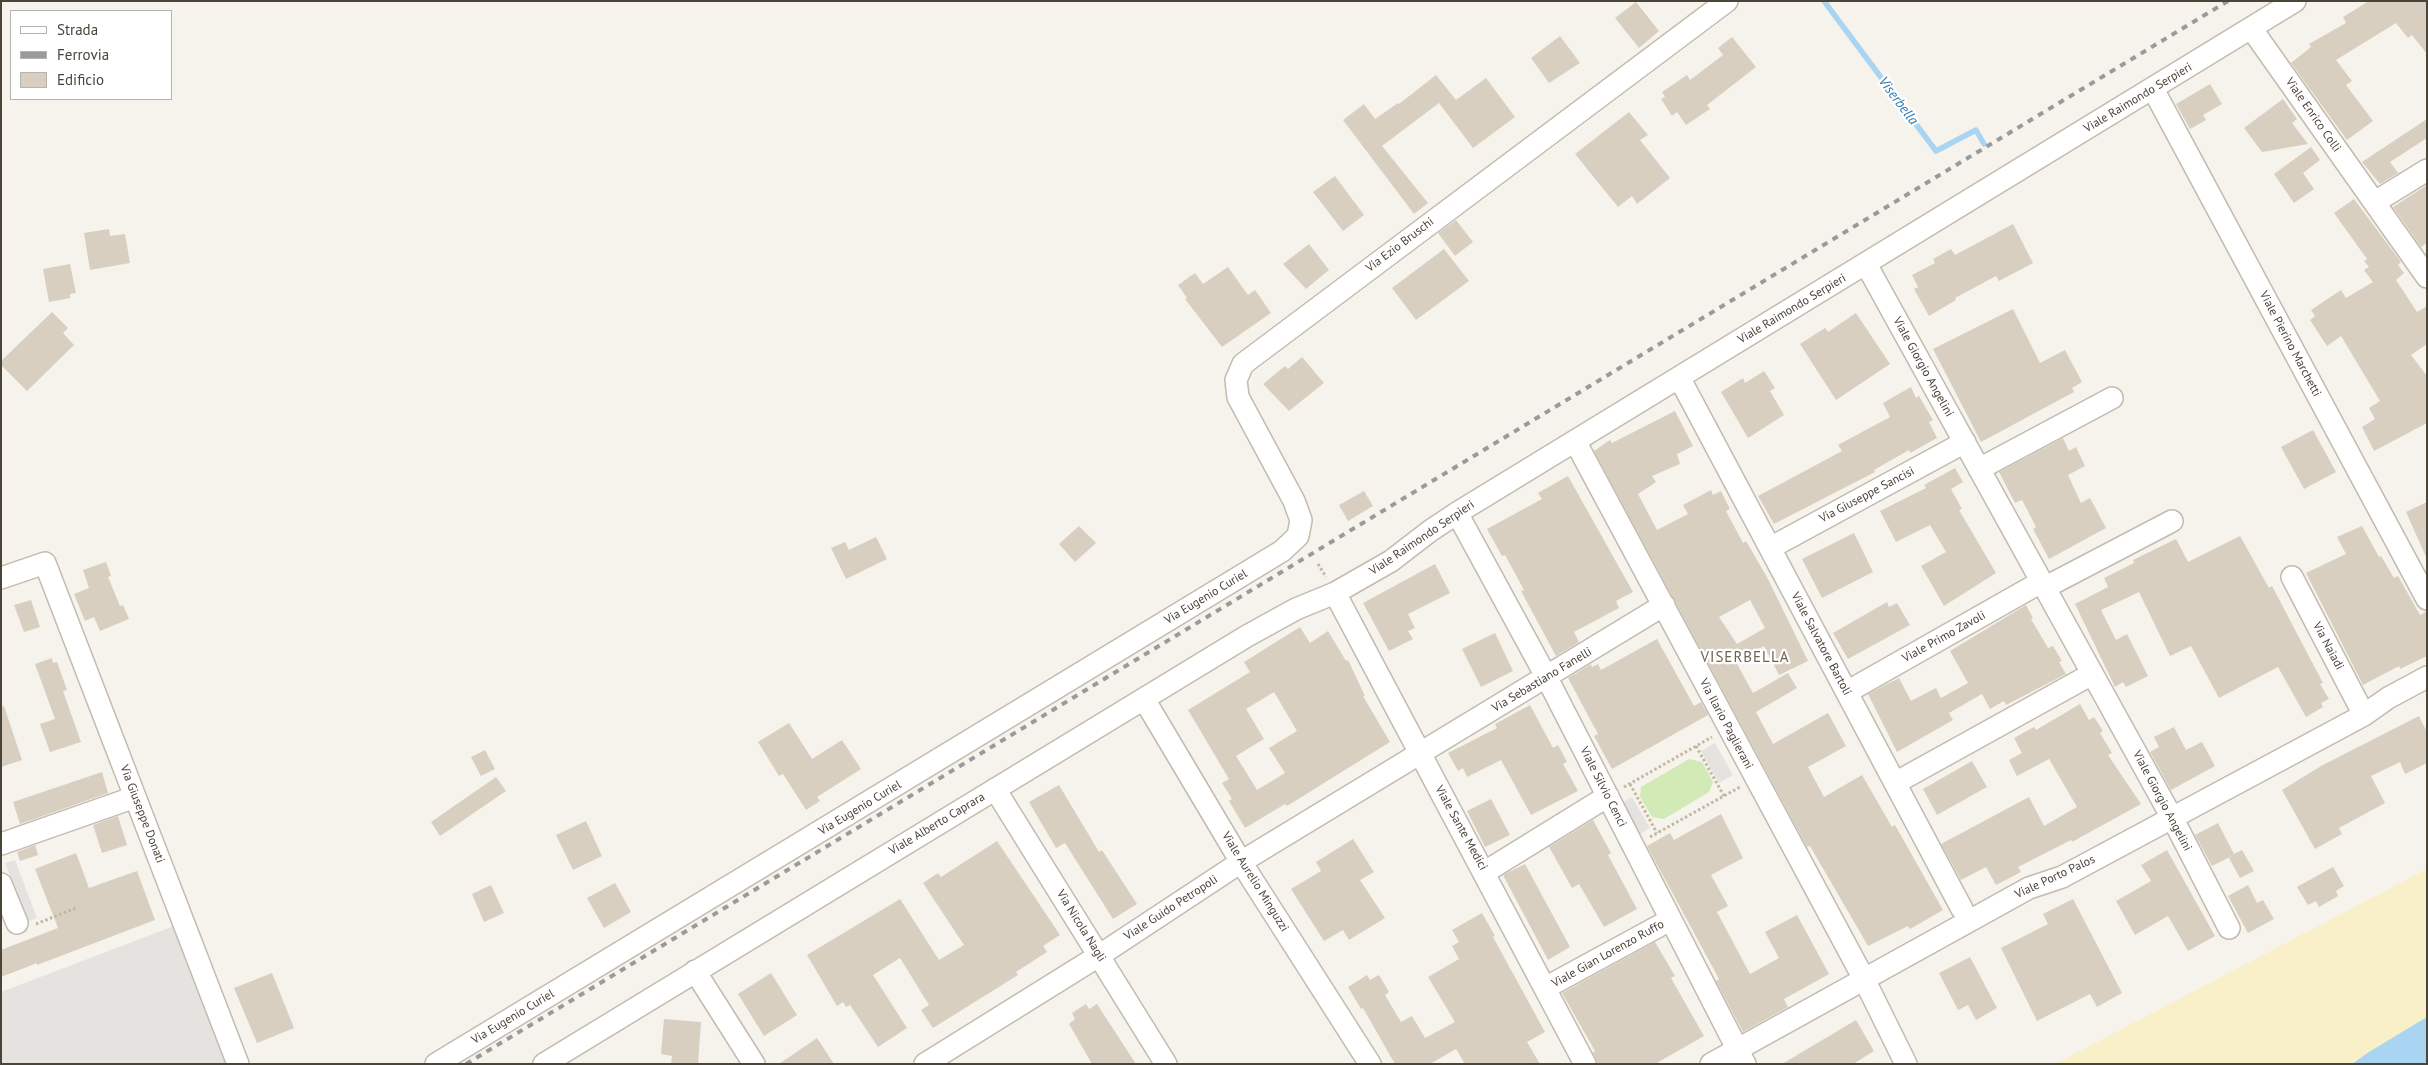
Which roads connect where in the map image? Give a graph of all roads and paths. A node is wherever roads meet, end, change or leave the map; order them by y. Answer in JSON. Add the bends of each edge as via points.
{"nodes":[{"id":1,"x":1727,"y":1,"type":"edge"},
{"id":2,"x":2295,"y":1,"type":"edge"},
{"id":3,"x":2251,"y":28,"type":"junction"},
{"id":4,"x":2153,"y":89,"type":"junction"},
{"id":5,"x":2427,"y":170,"type":"edge"},
{"id":6,"x":2375,"y":202,"type":"junction"},
{"id":7,"x":1866,"y":264,"type":"junction"},
{"id":8,"x":2427,"y":277,"type":"edge"},
{"id":9,"x":1680,"y":378,"type":"junction"},
{"id":10,"x":2112,"y":398,"type":"dead end"},
{"id":11,"x":1575,"y":441,"type":"junction"},
{"id":12,"x":1965,"y":442,"type":"junction"},
{"id":13,"x":1980,"y":469,"type":"junction"},
{"id":14,"x":1457,"y":513,"type":"junction"},
{"id":15,"x":2172,"y":521,"type":"dead end"},
{"id":16,"x":1770,"y":548,"type":"junction"},
{"id":17,"x":1282,"y":551,"type":"joint"},
{"id":18,"x":1,"y":578,"type":"edge"},
{"id":19,"x":2292,"y":578,"type":"dead end"},
{"id":20,"x":2042,"y":585,"type":"junction"},
{"id":21,"x":1336,"y":593,"type":"junction"},
{"id":22,"x":2427,"y":599,"type":"edge"},
{"id":23,"x":1664,"y":605,"type":"junction"},
{"id":24,"x":2092,"y":674,"type":"junction"},
{"id":25,"x":2427,"y":677,"type":"edge"},
{"id":26,"x":1547,"y":678,"type":"junction"},
{"id":27,"x":1847,"y":692,"type":"junction"},
{"id":28,"x":1144,"y":699,"type":"junction"},
{"id":29,"x":2364,"y":715,"type":"junction"},
{"id":30,"x":1728,"y":728,"type":"junction"},
{"id":31,"x":1696,"y":746,"type":"junction"},
{"id":32,"x":1419,"y":753,"type":"junction"},
{"id":33,"x":1755,"y":779,"type":"junction"},
{"id":34,"x":1897,"y":782,"type":"junction"},
{"id":35,"x":1630,"y":784,"type":"junction"},
{"id":36,"x":995,"y":790,"type":"junction"},
{"id":37,"x":1608,"y":796,"type":"junction"},
{"id":38,"x":1724,"y":796,"type":"junction"},
{"id":39,"x":135,"y":797,"type":"junction"},
{"id":40,"x":2172,"y":818,"type":"junction"},
{"id":41,"x":1657,"y":833,"type":"junction"},
{"id":42,"x":1,"y":844,"type":"edge"},
{"id":43,"x":1634,"y":846,"type":"junction"},
{"id":44,"x":1241,"y":862,"type":"junction"},
{"id":45,"x":1485,"y":872,"type":"junction"},
{"id":46,"x":1,"y":884,"type":"edge"},
{"id":47,"x":76,"y":908,"type":"dead end"},
{"id":48,"x":1962,"y":909,"type":"dead end"},
{"id":49,"x":1670,"y":920,"type":"junction"},
{"id":50,"x":17,"y":923,"type":"joint"},
{"id":51,"x":2229,"y":928,"type":"dead end"},
{"id":52,"x":1100,"y":955,"type":"junction"},
{"id":53,"x":695,"y":971,"type":"junction"},
{"id":54,"x":1864,"y":979,"type":"junction"},
{"id":55,"x":1546,"y":988,"type":"junction"},
{"id":56,"x":1741,"y":1056,"type":"edge"},
{"id":57,"x":550,"y":1062,"type":"edge"},
{"id":58,"x":238,"y":1064,"type":"edge"},
{"id":59,"x":436,"y":1064,"type":"edge"},
{"id":60,"x":754,"y":1064,"type":"edge"},
{"id":61,"x":925,"y":1064,"type":"edge"},
{"id":62,"x":1166,"y":1064,"type":"edge"},
{"id":63,"x":1370,"y":1064,"type":"edge"},
{"id":64,"x":1585,"y":1064,"type":"edge"},
{"id":65,"x":1710,"y":1064,"type":"edge"},
{"id":66,"x":1906,"y":1064,"type":"edge"}],
"edges":[{"from":1,"to":17,"type":"street","name":"Via Ezio Bruschi","via":[[1243,364],[1236,380],[1238,397],[1301,520],[1298,536]]},
{"from":2,"to":3,"type":"street","name":"Viale Raimondo Serpieri"},
{"from":3,"to":4,"type":"street","name":"Viale Raimondo Serpieri"},
{"from":3,"to":6,"type":"street","name":"Viale Enrico Colli"},
{"from":4,"to":7,"type":"street","name":"Viale Raimondo Serpieri"},
{"from":4,"to":22,"type":"street","name":"Viale Pierino Marchetti"},
{"from":5,"to":6,"type":"street"},
{"from":6,"to":8,"type":"street","name":"Viale Enrico Colli"},
{"from":7,"to":9,"type":"street","name":"Viale Raimondo Serpieri"},
{"from":7,"to":12,"type":"street","name":"Viale Giorgio Angelini"},
{"from":9,"to":11,"type":"street","name":"Viale Raimondo Serpieri"},
{"from":9,"to":16,"type":"street","name":"Viale Salvatore Bartoli"},
{"from":10,"to":13,"type":"street"},
{"from":11,"to":14,"type":"street","name":"Viale Raimondo Serpieri"},
{"from":11,"to":23,"type":"street","name":"Via Ilario Paglierani"},
{"from":12,"to":13,"type":"street","name":"Viale Giorgio Angelini"},
{"from":12,"to":16,"type":"street","name":"Via Giuseppe Sancisi"},
{"from":13,"to":20,"type":"street","name":"Viale Giorgio Angelini"},
{"from":14,"to":21,"type":"street","name":"Viale Raimondo Serpieri","via":[[1391,562]]},
{"from":14,"to":26,"type":"street","name":"Viale Silvio Cenci"},
{"from":15,"to":20,"type":"street"},
{"from":16,"to":27,"type":"street","name":"Viale Salvatore Bartoli"},
{"from":17,"to":59,"type":"street","name":"Via Eugenio Curiel"},
{"from":18,"to":39,"type":"street","name":"Via Giuseppe Donati","via":[[45,564]]},
{"from":19,"to":29,"type":"street","name":"Via Naiadi"},
{"from":20,"to":24,"type":"street","name":"Viale Giorgio Angelini"},
{"from":20,"to":27,"type":"street","name":"Viale Primo Zavoli"},
{"from":21,"to":28,"type":"street","name":"Viale Alberto Caprara","via":[[1296,609]]},
{"from":21,"to":32,"type":"street","name":"Viale Sante Medici"},
{"from":23,"to":26,"type":"street","name":"Via Sebastiano Fanelli"},
{"from":23,"to":30,"type":"street","name":"Via Ilario Paglierani"},
{"from":24,"to":34,"type":"street"},
{"from":24,"to":40,"type":"street","name":"Viale Giorgio Angelini"},
{"from":25,"to":29,"type":"street","name":"Viale Porto Palos"},
{"from":26,"to":32,"type":"street","name":"Via Sebastiano Fanelli"},
{"from":26,"to":37,"type":"street","name":"Viale Silvio Cenci"},
{"from":27,"to":34,"type":"street","name":"Viale Salvatore Bartoli"},
{"from":28,"to":36,"type":"street","name":"Viale Alberto Caprara"},
{"from":28,"to":44,"type":"street","name":"Viale Aurelio Minguzzi"},
{"from":29,"to":40,"type":"street","name":"Viale Porto Palos"},
{"from":30,"to":31,"type":"path"},
{"from":30,"to":33,"type":"street","name":"Via Ilario Paglierani"},
{"from":31,"to":35,"type":"path"},
{"from":31,"to":38,"type":"path"},
{"from":32,"to":44,"type":"street","name":"Viale Guido Petropoli"},
{"from":32,"to":45,"type":"street","name":"Viale Sante Medici"},
{"from":33,"to":38,"type":"path"},
{"from":33,"to":54,"type":"street","name":"Via Ilario Paglierani"},
{"from":34,"to":48,"type":"street","name":"Viale Salvatore Bartoli"},
{"from":35,"to":37,"type":"path"},
{"from":35,"to":41,"type":"path"},
{"from":36,"to":52,"type":"street","name":"Via Nicola Nagli"},
{"from":36,"to":53,"type":"street","name":"Viale Alberto Caprara"},
{"from":37,"to":43,"type":"street","name":"Viale Silvio Cenci"},
{"from":37,"to":45,"type":"street"},
{"from":38,"to":41,"type":"path"},
{"from":39,"to":42,"type":"street"},
{"from":39,"to":58,"type":"street","name":"Via Giuseppe Donati"},
{"from":40,"to":51,"type":"street","name":"Viale Giorgio Angelini"},
{"from":40,"to":54,"type":"street","name":"Viale Porto Palos","via":[[2062,877],[2030,888]]},
{"from":41,"to":43,"type":"path"},
{"from":43,"to":49,"type":"street","name":"Viale Silvio Cenci"},
{"from":44,"to":52,"type":"street","name":"Viale Guido Petropoli"},
{"from":44,"to":63,"type":"street","name":"Viale Aurelio Minguzzi"},
{"from":45,"to":55,"type":"street","name":"Viale Sante Medici"},
{"from":46,"to":50,"type":"street"},
{"from":47,"to":50,"type":"path","via":[[26,928],[23,921]]},
{"from":49,"to":55,"type":"street","name":"Viale Gian Lorenzo Ruffo"},
{"from":49,"to":56,"type":"street","name":"Viale Silvio Cenci"},
{"from":52,"to":61,"type":"street","name":"Viale Guido Petropoli"},
{"from":52,"to":62,"type":"street","name":"Via Nicola Nagli"},
{"from":53,"to":57,"type":"street","name":"Viale Alberto Caprara"},
{"from":53,"to":60,"type":"street"},
{"from":54,"to":56,"type":"street","name":"Viale Porto Palos"},
{"from":54,"to":66,"type":"street","name":"Via Ilario Paglierani"},
{"from":55,"to":64,"type":"street","name":"Viale Sante Medici"},
{"from":56,"to":65,"type":"street","name":"Viale Porto Palos"}]}
